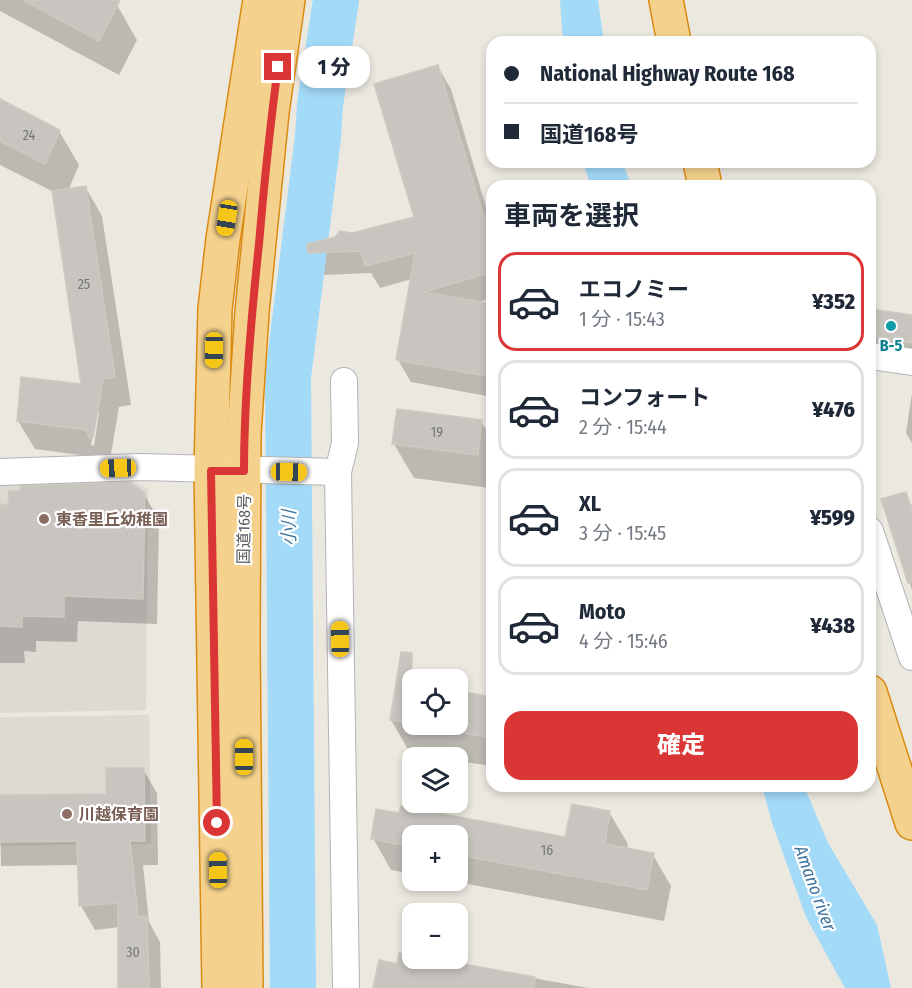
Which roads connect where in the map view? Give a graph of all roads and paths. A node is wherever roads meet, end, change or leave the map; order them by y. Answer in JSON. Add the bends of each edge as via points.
{"nodes":[{"id":1,"x":260,"y":0,"type":"edge"},
{"id":2,"x":288,"y":0,"type":"edge"},
{"id":3,"x":666,"y":0,"type":"edge"},
{"id":4,"x":673,"y":36,"type":"edge"},
{"id":5,"x":876,"y":357,"type":"edge"},
{"id":6,"x":912,"y":362,"type":"edge"},
{"id":7,"x":344,"y":381,"type":"dead end"},
{"id":8,"x":211,"y":471,"type":"junction"},
{"id":9,"x":244,"y":471,"type":"junction"},
{"id":10,"x":0,"y":472,"type":"edge"},
{"id":11,"x":338,"y":472,"type":"junction"},
{"id":12,"x":876,"y":549,"type":"edge"},
{"id":13,"x":912,"y":657,"type":"edge"},
{"id":14,"x":876,"y":711,"type":"edge"},
{"id":15,"x":912,"y":823,"type":"edge"},
{"id":16,"x":219,"y":988,"type":"edge"},
{"id":17,"x":246,"y":988,"type":"edge"},
{"id":18,"x":346,"y":988,"type":"edge"}],
"edges":[{"from":1,"to":8,"type":"highway","via":[[215,309]]},
{"from":2,"to":9,"type":"highway","name":"国道168号","via":[[272,112],[252,312]]},
{"from":3,"to":4,"type":"highway"},
{"from":5,"to":6,"type":"street"},
{"from":7,"to":11,"type":"street","via":[[345,443]]},
{"from":8,"to":9,"type":"street"},
{"from":8,"to":10,"type":"street","via":[[141,468]]},
{"from":8,"to":16,"type":"highway"},
{"from":9,"to":11,"type":"street"},
{"from":9,"to":17,"type":"highway","name":"国道168号"},
{"from":11,"to":18,"type":"street"},
{"from":12,"to":13,"type":"street"},
{"from":14,"to":15,"type":"highway"}]}
